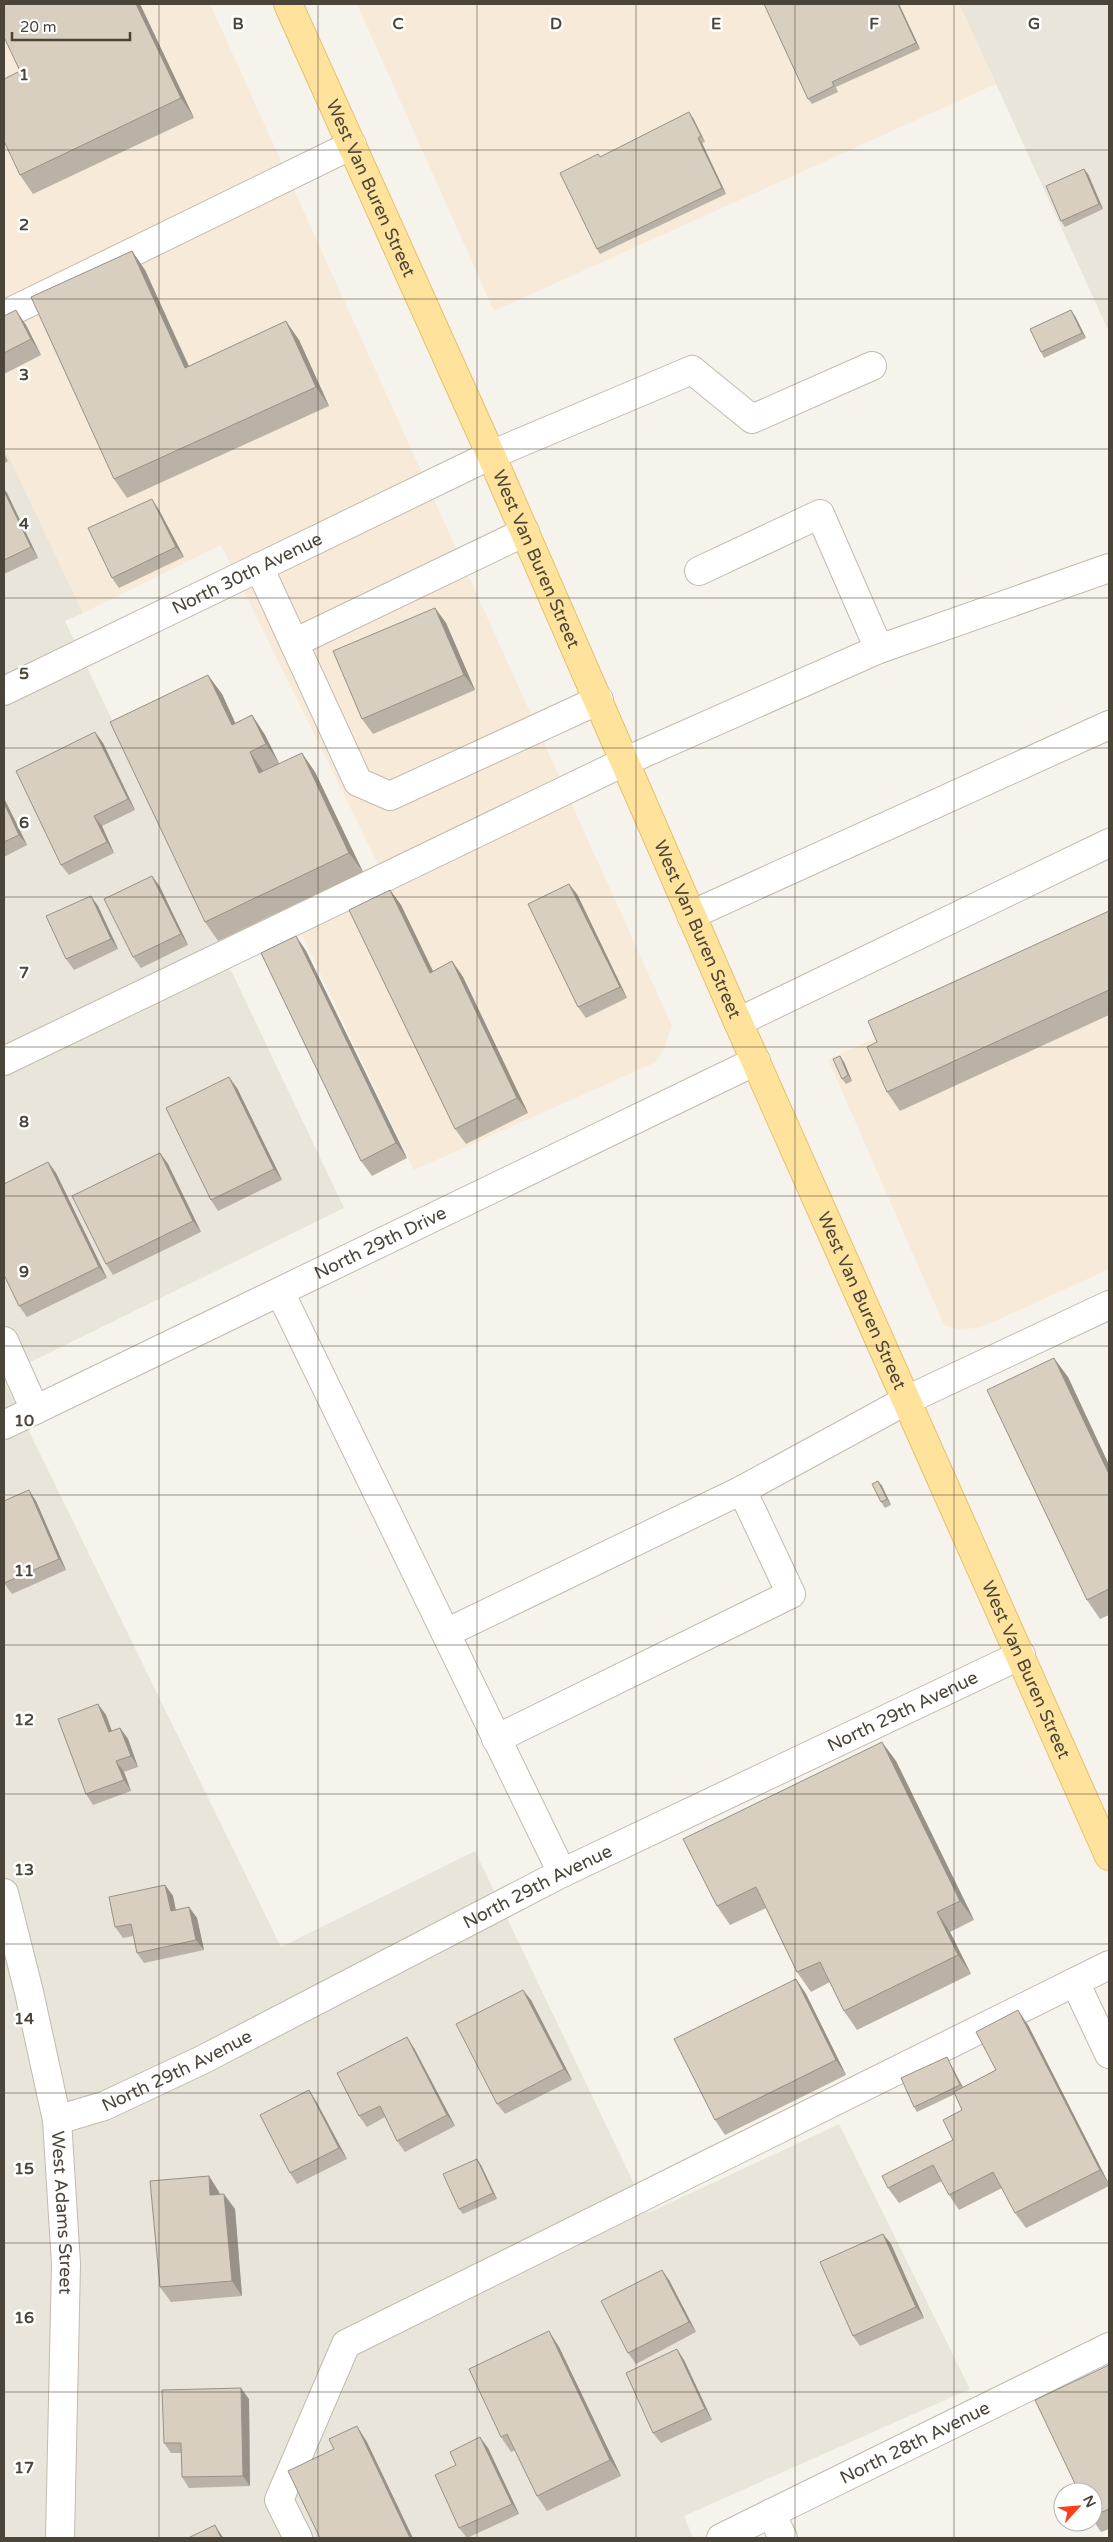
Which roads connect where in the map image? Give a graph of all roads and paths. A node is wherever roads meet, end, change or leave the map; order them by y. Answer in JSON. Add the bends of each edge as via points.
{"nodes":[{"id":1,"x":288,"y":4,"type":"edge"},
{"id":2,"x":352,"y":145,"type":"junction"},
{"id":3,"x":4,"y":315,"type":"edge"},
{"id":4,"x":872,"y":366,"type":"dead end"},
{"id":5,"x":491,"y":454,"type":"junction"},
{"id":6,"x":525,"y":532,"type":"junction"},
{"id":7,"x":259,"y":567,"type":"junction"},
{"id":8,"x":1109,"y":568,"type":"edge"},
{"id":9,"x":699,"y":571,"type":"dead end"},
{"id":10,"x":294,"y":643,"type":"junction"},
{"id":11,"x":879,"y":649,"type":"junction"},
{"id":12,"x":4,"y":691,"type":"edge"},
{"id":13,"x":599,"y":700,"type":"junction"},
{"id":14,"x":1109,"y":725,"type":"edge"},
{"id":15,"x":626,"y":761,"type":"junction"},
{"id":16,"x":1109,"y":843,"type":"edge"},
{"id":17,"x":691,"y":915,"type":"junction"},
{"id":18,"x":738,"y":1022,"type":"junction"},
{"id":19,"x":4,"y":1061,"type":"edge"},
{"id":20,"x":756,"y":1061,"type":"junction"},
{"id":21,"x":280,"y":1292,"type":"junction"},
{"id":22,"x":1109,"y":1306,"type":"edge"},
{"id":23,"x":4,"y":1340,"type":"edge"},
{"id":24,"x":907,"y":1400,"type":"junction"},
{"id":25,"x":35,"y":1410,"type":"junction"},
{"id":26,"x":4,"y":1425,"type":"edge"},
{"id":27,"x":742,"y":1490,"type":"junction"},
{"id":28,"x":446,"y":1633,"type":"junction"},
{"id":29,"x":1021,"y":1655,"type":"junction"},
{"id":30,"x":496,"y":1739,"type":"junction"},
{"id":31,"x":1109,"y":1856,"type":"edge"},
{"id":32,"x":562,"y":1873,"type":"junction"},
{"id":33,"x":4,"y":1893,"type":"edge"},
{"id":34,"x":1109,"y":1965,"type":"edge"},
{"id":35,"x":1075,"y":1982,"type":"junction"},
{"id":36,"x":1109,"y":2054,"type":"edge"},
{"id":37,"x":57,"y":2120,"type":"junction"},
{"id":38,"x":1109,"y":2347,"type":"edge"},
{"id":39,"x":771,"y":2514,"type":"junction"},
{"id":40,"x":60,"y":2538,"type":"edge"},
{"id":41,"x":298,"y":2538,"type":"edge"},
{"id":42,"x":721,"y":2538,"type":"edge"},
{"id":43,"x":783,"y":2538,"type":"edge"}],
"edges":[{"from":1,"to":2,"type":"main road","name":"West Van Buren Street"},
{"from":2,"to":3,"type":"street"},
{"from":2,"to":5,"type":"main road","name":"West Van Buren Street"},
{"from":4,"to":5,"type":"street","name":"North 30th Avenue","via":[[752,419],[692,370]]},
{"from":5,"to":6,"type":"main road","name":"West Van Buren Street"},
{"from":5,"to":7,"type":"street","name":"North 30th Avenue"},
{"from":6,"to":10,"type":"street"},
{"from":6,"to":13,"type":"main road","name":"West Van Buren Street"},
{"from":7,"to":10,"type":"street"},
{"from":7,"to":12,"type":"street","name":"North 30th Avenue"},
{"from":8,"to":11,"type":"street"},
{"from":9,"to":11,"type":"street","via":[[820,514]]},
{"from":10,"to":13,"type":"street","via":[[358,782],[390,796]]},
{"from":11,"to":15,"type":"street"},
{"from":13,"to":15,"type":"main road","name":"West Van Buren Street"},
{"from":14,"to":17,"type":"street"},
{"from":15,"to":17,"type":"main road","name":"West Van Buren Street"},
{"from":15,"to":19,"type":"street"},
{"from":16,"to":18,"type":"street"},
{"from":17,"to":18,"type":"main road","name":"West Van Buren Street"},
{"from":18,"to":20,"type":"main road","name":"West Van Buren Street"},
{"from":20,"to":21,"type":"street","name":"North 29th Drive"},
{"from":20,"to":24,"type":"main road","name":"West Van Buren Street"},
{"from":21,"to":25,"type":"street","name":"North 29th Drive"},
{"from":21,"to":28,"type":"street"},
{"from":22,"to":24,"type":"street"},
{"from":23,"to":25,"type":"street"},
{"from":24,"to":27,"type":"street"},
{"from":24,"to":29,"type":"main road","name":"West Van Buren Street"},
{"from":25,"to":26,"type":"street","name":"North 29th Drive"},
{"from":27,"to":28,"type":"street"},
{"from":27,"to":30,"type":"street","via":[[791,1594]]},
{"from":28,"to":30,"type":"street"},
{"from":29,"to":31,"type":"main road","name":"West Van Buren Street"},
{"from":29,"to":32,"type":"street","name":"North 29th Avenue"},
{"from":30,"to":32,"type":"street"},
{"from":32,"to":37,"type":"street","name":"North 29th Avenue","via":[[202,2060],[104,2106]]},
{"from":33,"to":37,"type":"street","name":"West Adams Street"},
{"from":34,"to":35,"type":"street"},
{"from":35,"to":36,"type":"street"},
{"from":35,"to":41,"type":"street","via":[[346,2344],[279,2500]]},
{"from":37,"to":40,"type":"street","name":"West Adams Street","via":[[66,2264]]},
{"from":38,"to":39,"type":"street","name":"North 28th Avenue"},
{"from":39,"to":42,"type":"street","name":"North 28th Avenue"},
{"from":39,"to":43,"type":"street"}]}
